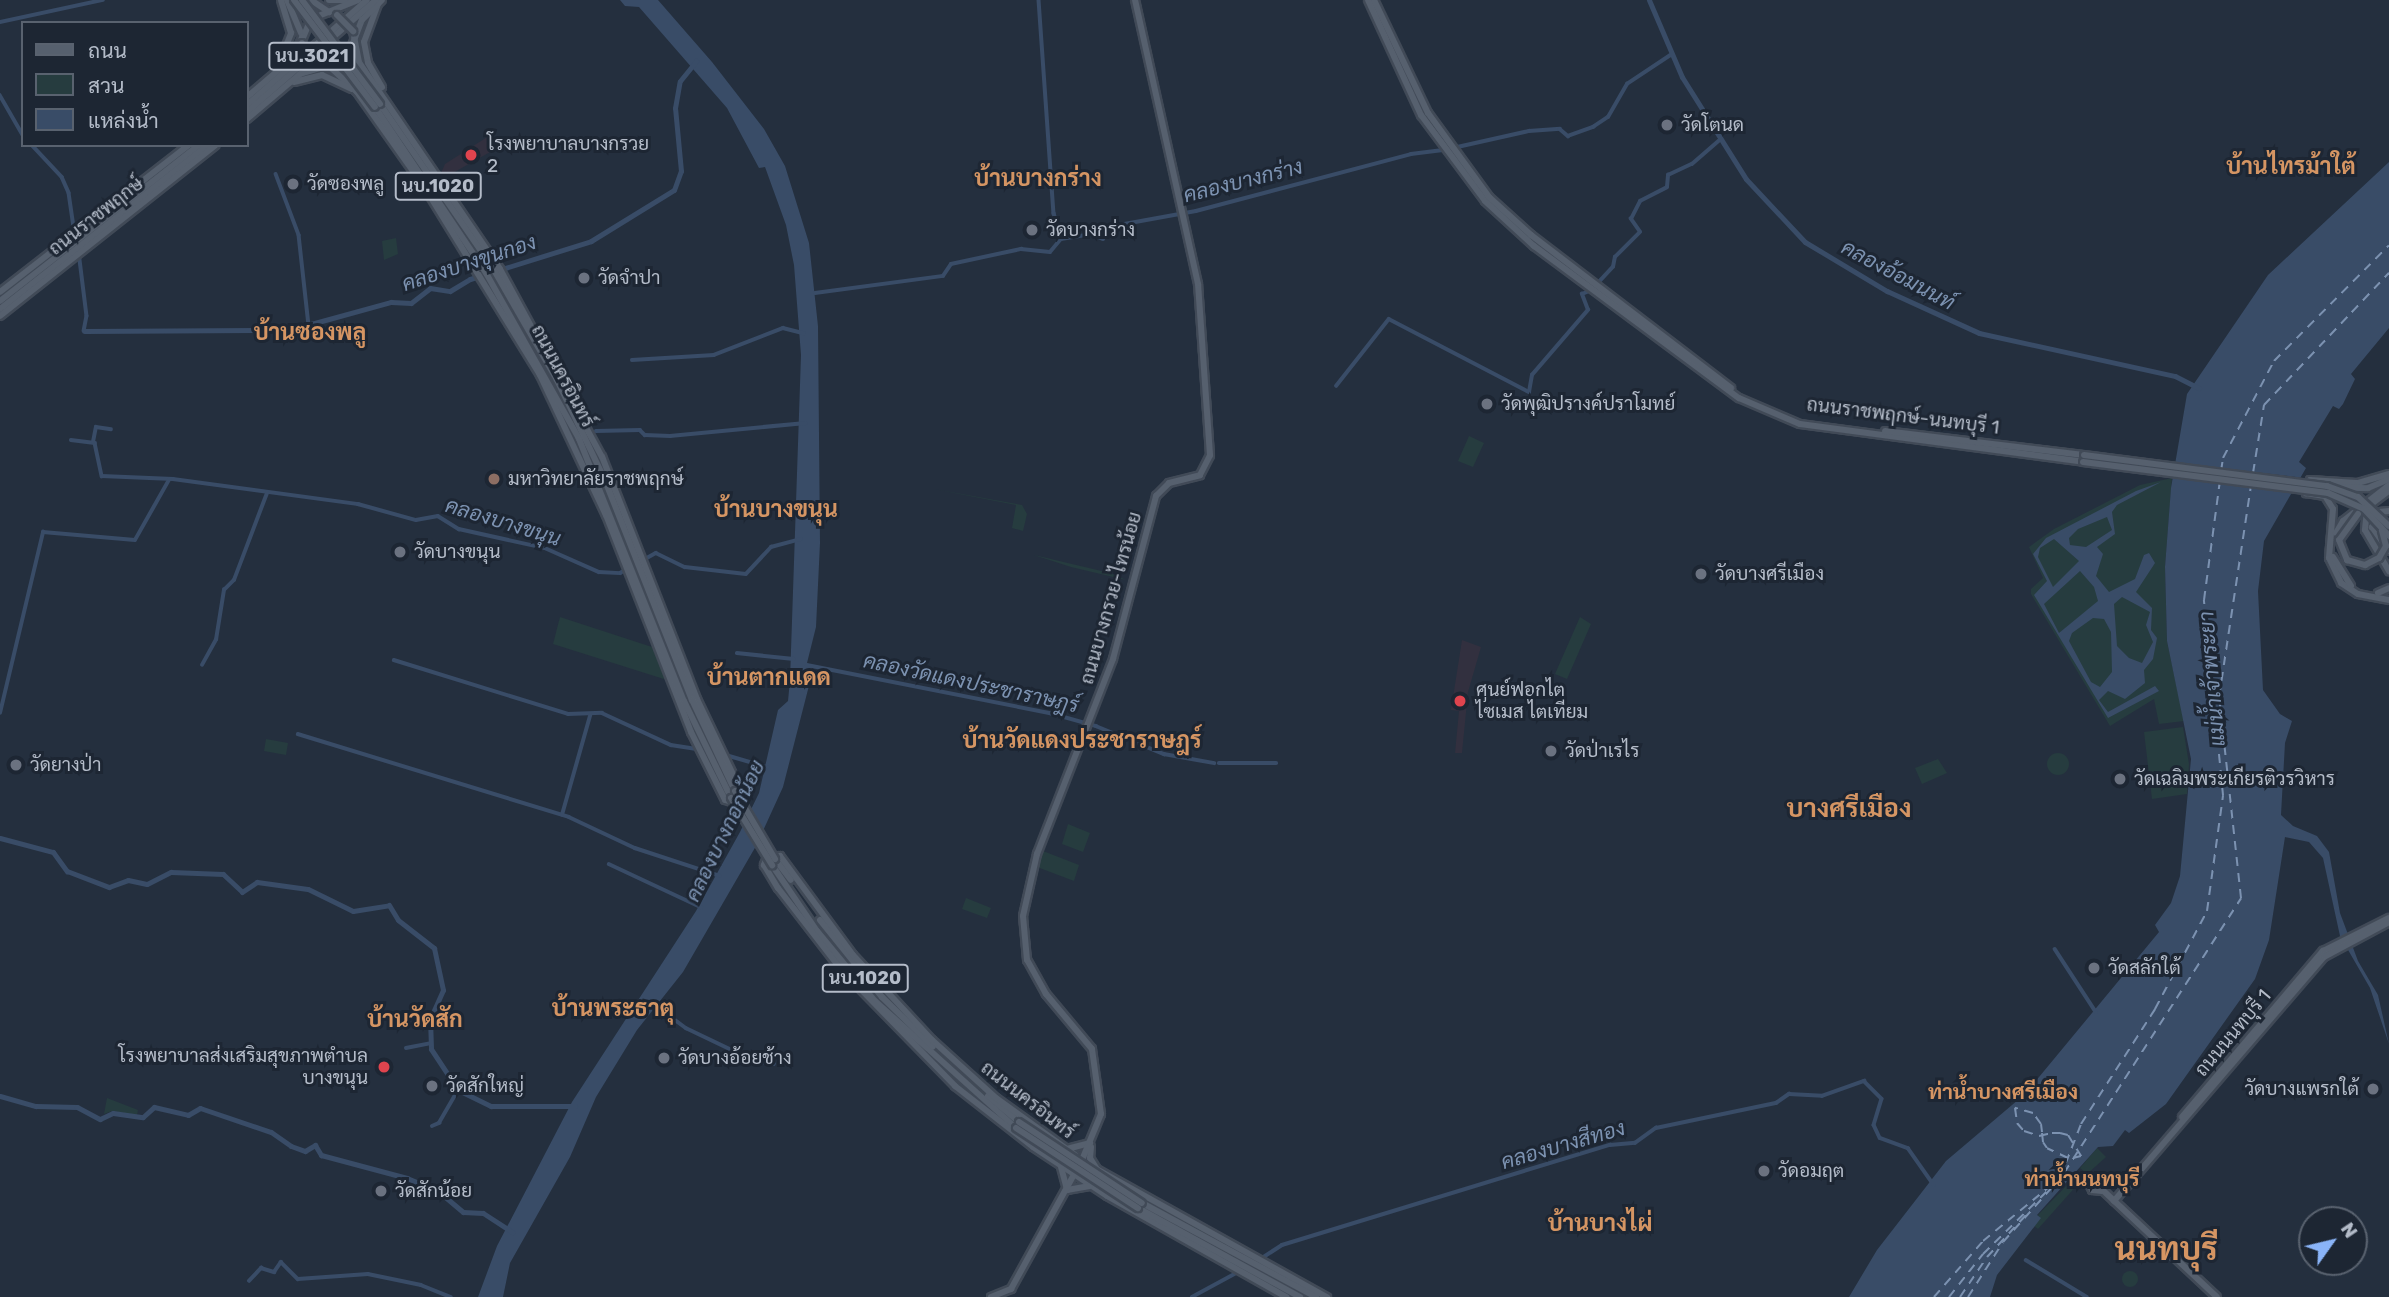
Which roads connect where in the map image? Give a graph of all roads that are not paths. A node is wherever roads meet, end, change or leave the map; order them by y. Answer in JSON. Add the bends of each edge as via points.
{"nodes":[{"id":1,"x":281,"y":0,"type":"edge"},
{"id":2,"x":287,"y":0,"type":"edge"},
{"id":3,"x":302,"y":0,"type":"edge"},
{"id":4,"x":309,"y":0,"type":"edge"},
{"id":5,"x":329,"y":0,"type":"edge"},
{"id":6,"x":350,"y":0,"type":"edge"},
{"id":7,"x":358,"y":0,"type":"edge"},
{"id":8,"x":367,"y":0,"type":"edge"},
{"id":9,"x":1135,"y":0,"type":"edge"},
{"id":10,"x":1368,"y":0,"type":"edge"},
{"id":11,"x":1374,"y":0,"type":"edge"},
{"id":12,"x":379,"y":1,"type":"edge"},
{"id":13,"x":293,"y":3,"type":"edge"},
{"id":14,"x":334,"y":13,"type":"junction"},
{"id":15,"x":354,"y":39,"type":"junction"},
{"id":16,"x":302,"y":40,"type":"junction"},
{"id":17,"x":325,"y":65,"type":"junction"},
{"id":18,"x":361,"y":66,"type":"junction"},
{"id":19,"x":272,"y":75,"type":"junction"},
{"id":20,"x":349,"y":81,"type":"junction"},
{"id":21,"x":289,"y":84,"type":"junction"},
{"id":22,"x":357,"y":92,"type":"junction"},
{"id":23,"x":248,"y":96,"type":"edge"},
{"id":24,"x":248,"y":104,"type":"edge"},
{"id":25,"x":377,"y":105,"type":"junction"},
{"id":26,"x":248,"y":112,"type":"edge"},
{"id":27,"x":248,"y":118,"type":"edge"},
{"id":28,"x":406,"y":128,"type":"junction"},
{"id":29,"x":187,"y":147,"type":"edge"},
{"id":30,"x":197,"y":147,"type":"edge"},
{"id":31,"x":206,"y":147,"type":"edge"},
{"id":32,"x":214,"y":147,"type":"edge"},
{"id":33,"x":1447,"y":149,"type":"junction"},
{"id":34,"x":408,"y":164,"type":"junction"},
{"id":35,"x":184,"y":172,"type":"junction"},
{"id":36,"x":155,"y":174,"type":"junction"},
{"id":37,"x":165,"y":182,"type":"junction"},
{"id":38,"x":430,"y":187,"type":"junction"},
{"id":39,"x":137,"y":195,"type":"junction"},
{"id":40,"x":82,"y":243,"type":"junction"},
{"id":41,"x":75,"y":248,"type":"junction"},
{"id":42,"x":492,"y":275,"type":"junction"},
{"id":43,"x":0,"y":292,"type":"edge"},
{"id":44,"x":16,"y":297,"type":"junction"},
{"id":45,"x":0,"y":301,"type":"edge"},
{"id":46,"x":0,"y":309,"type":"edge"},
{"id":47,"x":0,"y":315,"type":"edge"},
{"id":48,"x":562,"y":378,"type":"junction"},
{"id":49,"x":575,"y":416,"type":"junction"},
{"id":50,"x":566,"y":426,"type":"junction"},
{"id":51,"x":1881,"y":427,"type":"dead end"},
{"id":52,"x":579,"y":439,"type":"junction"},
{"id":53,"x":1880,"y":439,"type":"dead end"},
{"id":54,"x":2062,"y":456,"type":"junction"},
{"id":55,"x":2389,"y":477,"type":"edge"},
{"id":56,"x":2389,"y":485,"type":"edge"},
{"id":57,"x":2327,"y":486,"type":"junction"},
{"id":58,"x":2389,"y":491,"type":"edge"},
{"id":59,"x":2372,"y":503,"type":"junction"},
{"id":60,"x":2389,"y":511,"type":"edge"},
{"id":61,"x":2378,"y":522,"type":"junction"},
{"id":62,"x":2389,"y":526,"type":"edge"},
{"id":63,"x":2389,"y":536,"type":"edge"},
{"id":64,"x":2389,"y":551,"type":"edge"},
{"id":65,"x":641,"y":560,"type":"junction"},
{"id":66,"x":630,"y":567,"type":"junction"},
{"id":67,"x":2389,"y":571,"type":"edge"},
{"id":68,"x":2389,"y":588,"type":"edge"},
{"id":69,"x":2378,"y":593,"type":"junction"},
{"id":70,"x":2389,"y":598,"type":"edge"},
{"id":71,"x":688,"y":725,"type":"junction"},
{"id":72,"x":705,"y":731,"type":"junction"},
{"id":73,"x":708,"y":754,"type":"junction"},
{"id":74,"x":725,"y":760,"type":"junction"},
{"id":75,"x":733,"y":794,"type":"junction"},
{"id":76,"x":774,"y":862,"type":"junction"},
{"id":77,"x":811,"y":901,"type":"junction"},
{"id":78,"x":797,"y":913,"type":"junction"},
{"id":79,"x":2389,"y":920,"type":"edge"},
{"id":80,"x":817,"y":931,"type":"junction"},
{"id":81,"x":838,"y":946,"type":"junction"},
{"id":82,"x":969,"y":1084,"type":"junction"},
{"id":83,"x":996,"y":1098,"type":"junction"},
{"id":84,"x":989,"y":1114,"type":"junction"},
{"id":85,"x":1091,"y":1142,"type":"junction"},
{"id":86,"x":1065,"y":1148,"type":"junction"},
{"id":87,"x":1082,"y":1160,"type":"junction"},
{"id":88,"x":1059,"y":1164,"type":"junction"},
{"id":89,"x":1098,"y":1170,"type":"junction"},
{"id":90,"x":1075,"y":1175,"type":"junction"},
{"id":91,"x":1091,"y":1186,"type":"junction"},
{"id":92,"x":1067,"y":1190,"type":"junction"},
{"id":93,"x":2102,"y":1191,"type":"dead end"},
{"id":94,"x":2113,"y":1201,"type":"junction"},
{"id":95,"x":1140,"y":1205,"type":"junction"},
{"id":96,"x":1169,"y":1233,"type":"junction"},
{"id":97,"x":1207,"y":1247,"type":"junction"},
{"id":98,"x":1262,"y":1265,"type":"junction"},
{"id":99,"x":1236,"y":1266,"type":"junction"},
{"id":100,"x":1301,"y":1293,"type":"edge"},
{"id":101,"x":991,"y":1297,"type":"edge"},
{"id":102,"x":1286,"y":1297,"type":"edge"},
{"id":103,"x":1316,"y":1297,"type":"edge"},
{"id":104,"x":1325,"y":1297,"type":"edge"},
{"id":105,"x":2217,"y":1297,"type":"edge"}],
"edges":[{"from":1,"to":19,"type":"main road","via":[[291,33],[287,52]]},
{"from":2,"to":13,"type":"main road","name":"ถนนนครอินทร์","number":"นบ.1020"},
{"from":3,"to":25,"type":"main road","name":"ถนนนครอินทร์","number":"นบ.1020","bridge":true},
{"from":4,"to":13,"type":"main road","via":[[305,9]]},
{"from":4,"to":14,"type":"main road"},
{"from":5,"to":6,"type":"main road"},
{"from":7,"to":14,"type":"main road"},
{"from":8,"to":24,"type":"main road","number":"นบ.3021"},
{"from":9,"to":85,"type":"main road","name":"ถนนบางกรวย-ไทรน้อย","via":[[1198,284],[1210,455],[1200,475],[1169,482],[1158,490],[1116,648],[1037,854],[1023,928],[1033,975],[1096,1057],[1102,1107]]},
{"from":10,"to":33,"type":"main road","name":"ถนนราชพฤกษ์-นนทบุรี 1","via":[[1416,107]]},
{"from":11,"to":33,"type":"main road","name":"ถนนราชพฤกษ์-นนทบุรี 1"},
{"from":12,"to":15,"type":"main road","number":"นบ.3021","via":[[362,20]]},
{"from":12,"to":26,"type":"main road","number":"นบ.3021"},
{"from":12,"to":28,"type":"main road","via":[[367,25],[365,52]]},
{"from":13,"to":16,"type":"main road","name":"ถนนนครอินทร์","number":"นบ.1020"},
{"from":13,"to":25,"type":"main road","name":"ถนนนครอินทร์","number":"นบ.1020","bridge":true},
{"from":14,"to":15,"type":"main road","bridge":true,"via":[[353,31]]},
{"from":14,"to":16,"type":"main road","via":[[311,19]]},
{"from":15,"to":17,"type":"main road","via":[[348,56]]},
{"from":15,"to":18,"type":"main road","name":"ถนนนครอินทร์","number":"นบ.1020"},
{"from":16,"to":17,"type":"main road","bridge":true,"via":[[308,56]]},
{"from":16,"to":19,"type":"main road","number":"นบ.3021","via":[[293,57]]},
{"from":17,"to":20,"type":"main road","name":"ถนนนครอินทร์","number":"นบ.1020"},
{"from":17,"to":21,"type":"main road","number":"นบ.3021","via":[[305,71]]},
{"from":18,"to":20,"type":"main road","via":[[349,66]]},
{"from":18,"to":28,"type":"main road","name":"ถนนนครอินทร์","number":"นบ.1020"},
{"from":19,"to":23,"type":"main road","number":"นบ.3021"},
{"from":20,"to":22,"type":"main road","name":"ถนนนครอินทร์","number":"นบ.1020"},
{"from":21,"to":22,"type":"main road","via":[[322,75]]},
{"from":21,"to":27,"type":"main road","number":"นบ.3021"},
{"from":22,"to":34,"type":"main road","name":"ถนนนครอินทร์","number":"นบ.1020"},
{"from":25,"to":38,"type":"main road","name":"ถนนนครอินทร์","number":"นบ.1020"},
{"from":25,"to":42,"type":"main road","name":"ถนนนครอินทร์","number":"นบ.1020"},
{"from":28,"to":42,"type":"main road","name":"ถนนนครอินทร์","number":"นบ.1020"},
{"from":29,"to":36,"type":"main road"},
{"from":30,"to":39,"type":"main road","name":"ถนนราชพฤกษ์"},
{"from":31,"to":37,"type":"main road","name":"ถนนราชพฤกษ์"},
{"from":32,"to":35,"type":"main road"},
{"from":33,"to":54,"type":"main road","name":"ถนนราชพฤกษ์-นนทบุรี 1","via":[[1485,201],[1528,241],[1740,396],[1800,424]]},
{"from":34,"to":38,"type":"main road"},
{"from":34,"to":42,"type":"main road","name":"ถนนนครอินทร์","number":"นบ.1020"},
{"from":35,"to":37,"type":"main road"},
{"from":35,"to":40,"type":"main road"},
{"from":36,"to":39,"type":"main road"},
{"from":36,"to":40,"type":"main road"},
{"from":37,"to":40,"type":"main road","name":"ถนนราชพฤกษ์"},
{"from":38,"to":42,"type":"main road","name":"ถนนนครอินทร์","number":"นบ.1020"},
{"from":39,"to":40,"type":"main road","name":"ถนนราชพฤกษ์"},
{"from":40,"to":41,"type":"main road","name":"ถนนราชพฤกษ์"},
{"from":40,"to":41,"type":"main road"},
{"from":41,"to":43,"type":"main road"},
{"from":41,"to":44,"type":"main road","name":"ถนนราชพฤกษ์"},
{"from":41,"to":45,"type":"main road","name":"ถนนราชพฤกษ์"},
{"from":41,"to":47,"type":"main road"},
{"from":42,"to":48,"type":"main road","name":"ถนนนครอินทร์","number":"นบ.1020"},
{"from":42,"to":49,"type":"main road","name":"ถนนนครอินทร์","number":"นบ.1020"},
{"from":42,"to":50,"type":"main road","name":"ถนนนครอินทร์","number":"นบ.1020"},
{"from":42,"to":52,"type":"main road","name":"ถนนนครอินทร์","number":"นบ.1020"},
{"from":44,"to":46,"type":"main road","name":"ถนนราชพฤกษ์"},
{"from":44,"to":47,"type":"main road"},
{"from":48,"to":49,"type":"main road"},
{"from":48,"to":65,"type":"main road","name":"ถนนนครอินทร์","number":"นบ.1020","via":[[602,457]]},
{"from":49,"to":65,"type":"main road","name":"ถนนนครอินทร์","number":"นบ.1020"},
{"from":50,"to":52,"type":"main road"},
{"from":50,"to":66,"type":"main road","name":"ถนนนครอินทร์","number":"นบ.1020"},
{"from":51,"to":54,"type":"main road"},
{"from":52,"to":66,"type":"main road","name":"ถนนนครอินทร์","number":"นบ.1020"},
{"from":53,"to":54,"type":"main road"},
{"from":54,"to":57,"type":"main road","name":"ถนนราชพฤกษ์-นนทบุรี 1","bridge":true},
{"from":54,"to":61,"type":"main road","name":"ถนนราชพฤกษ์-นนทบุรี 1","bridge":true,"via":[[2317,492],[2356,504]]},
{"from":55,"to":57,"type":"main road","bridge":true,"via":[[2368,488]]},
{"from":55,"to":70,"type":"main road","via":[[2366,482],[2310,480],[2306,493],[2325,496],[2333,509],[2329,558],[2341,583],[2358,594]]},
{"from":56,"to":69,"type":"main road","via":[[2343,521],[2333,542],[2334,564],[2344,580],[2359,591]]},
{"from":57,"to":62,"type":"main road","name":"ถนนราชพฤกษ์-นนทบุรี 1","bridge":true,"via":[[2358,497]]},
{"from":58,"to":59,"type":"main road"},
{"from":59,"to":61,"type":"main road","bridge":true,"via":[[2339,540],[2351,563],[2370,564],[2383,553],[2385,538]]},
{"from":59,"to":67,"type":"main road","via":[[2363,525]]},
{"from":60,"to":64,"type":"main road","via":[[2379,512],[2372,527]]},
{"from":61,"to":63,"type":"main road","name":"ถนนราชพฤกษ์-นนทบุรี 1","bridge":true},
{"from":65,"to":72,"type":"main road","name":"ถนนนครอินทร์","number":"นบ.1020"},
{"from":65,"to":74,"type":"main road","name":"ถนนนครอินทร์","number":"นบ.1020"},
{"from":66,"to":71,"type":"main road","name":"ถนนนครอินทร์","number":"นบ.1020"},
{"from":66,"to":73,"type":"main road","name":"ถนนนครอินทร์","number":"นบ.1020"},
{"from":68,"to":69,"type":"main road"},
{"from":69,"to":70,"type":"main road"},
{"from":71,"to":73,"type":"main road"},
{"from":71,"to":74,"type":"main road","name":"ถนนนครอินทร์","number":"นบ.1020","via":[[725,800],[734,805],[743,796]]},
{"from":72,"to":74,"type":"main road"},
{"from":72,"to":75,"type":"main road","name":"ถนนนครอินทร์","number":"นบ.1020"},
{"from":73,"to":75,"type":"main road","name":"ถนนนครอินทร์","number":"นบ.1020"},
{"from":75,"to":76,"type":"main road","name":"ถนนนครอินทร์","number":"นบ.1020","bridge":true},
{"from":76,"to":80,"type":"main road","name":"ถนนนครอินทร์","number":"นบ.1020"},
{"from":76,"to":81,"type":"main road","name":"ถนนนครอินทร์","number":"นบ.1020"},
{"from":77,"to":78,"type":"main road","name":"ถนนนครอินทร์","number":"นบ.1020","via":[[780,856],[767,857],[766,869]]},
{"from":77,"to":81,"type":"main road"},
{"from":77,"to":83,"type":"main road","name":"ถนนนครอินทร์","number":"นบ.1020","via":[[903,1011]]},
{"from":78,"to":80,"type":"main road"},
{"from":78,"to":84,"type":"main road","name":"ถนนนครอินทร์","number":"นบ.1020","via":[[871,1004]]},
{"from":79,"to":94,"type":"main road","name":"ถนนนนทบุรี 1","via":[[2341,942],[2322,959]]},
{"from":80,"to":82,"type":"main road","name":"ถนนนครอินทร์","number":"นบ.1020","via":[[875,1001]]},
{"from":81,"to":82,"type":"main road","name":"ถนนนครอินทร์","number":"นบ.1020","via":[[882,998]]},
{"from":82,"to":83,"type":"main road"},
{"from":82,"to":84,"type":"main road"},
{"from":82,"to":95,"type":"main road","name":"ถนนนครอินทร์","number":"นบ.1020","bridge":true,"via":[[1018,1125]]},
{"from":83,"to":86,"type":"main road","name":"ถนนนครอินทร์","number":"นบ.1020"},
{"from":84,"to":88,"type":"main road","name":"ถนนนครอินทร์","number":"นบ.1020"},
{"from":85,"to":86,"type":"main road"},
{"from":85,"to":87,"type":"main road","name":"ถนนบางกรวย-ไทรน้อย"},
{"from":85,"to":89,"type":"main road","via":[[1090,1158]]},
{"from":86,"to":87,"type":"main road","name":"ถนนนครอินทร์","number":"นบ.1020"},
{"from":86,"to":88,"type":"main road","via":[[1068,1160]]},
{"from":87,"to":89,"type":"main road","name":"ถนนนครอินทร์","number":"นบ.1020"},
{"from":87,"to":90,"type":"main road","name":"ถนนบางกรวย-ไทรน้อย"},
{"from":88,"to":90,"type":"main road","name":"ถนนนครอินทร์","number":"นบ.1020"},
{"from":88,"to":92,"type":"main road"},
{"from":89,"to":91,"type":"main road","via":[[1088,1175]]},
{"from":89,"to":98,"type":"main road","name":"ถนนนครอินทร์","number":"นบ.1020"},
{"from":90,"to":91,"type":"main road","name":"ถนนนครอินทร์","number":"นบ.1020"},
{"from":90,"to":92,"type":"main road","name":"ถนนบางกรวย-ไทรน้อย"},
{"from":91,"to":92,"type":"main road"},
{"from":91,"to":96,"type":"main road","name":"ถนนนครอินทร์","number":"นบ.1020"},
{"from":92,"to":101,"type":"main road","name":"ถนนบางกรวย-ไทรน้อย","via":[[1009,1292]]},
{"from":93,"to":94,"type":"main road"},
{"from":94,"to":105,"type":"main road"},
{"from":95,"to":97,"type":"main road","name":"ถนนนครอินทร์","number":"นบ.1020"},
{"from":95,"to":98,"type":"main road","name":"ถนนนครอินทร์","number":"นบ.1020"},
{"from":96,"to":97,"type":"main road"},
{"from":96,"to":99,"type":"main road","name":"ถนนนครอินทร์","number":"นบ.1020"},
{"from":97,"to":99,"type":"main road","name":"ถนนนครอินทร์","number":"นบ.1020"},
{"from":98,"to":100,"type":"main road","name":"ถนนนครอินทร์","number":"นบ.1020"},
{"from":98,"to":104,"type":"main road","name":"ถนนนครอินทร์","number":"นบ.1020"},
{"from":99,"to":100,"type":"main road","name":"ถนนนครอินทร์","number":"นบ.1020"},
{"from":99,"to":102,"type":"main road","name":"ถนนนครอินทร์","number":"นบ.1020"},
{"from":100,"to":103,"type":"main road","name":"ถนนนครอินทร์","number":"นบ.1020"},
{"from":100,"to":104,"type":"main road"}]}
